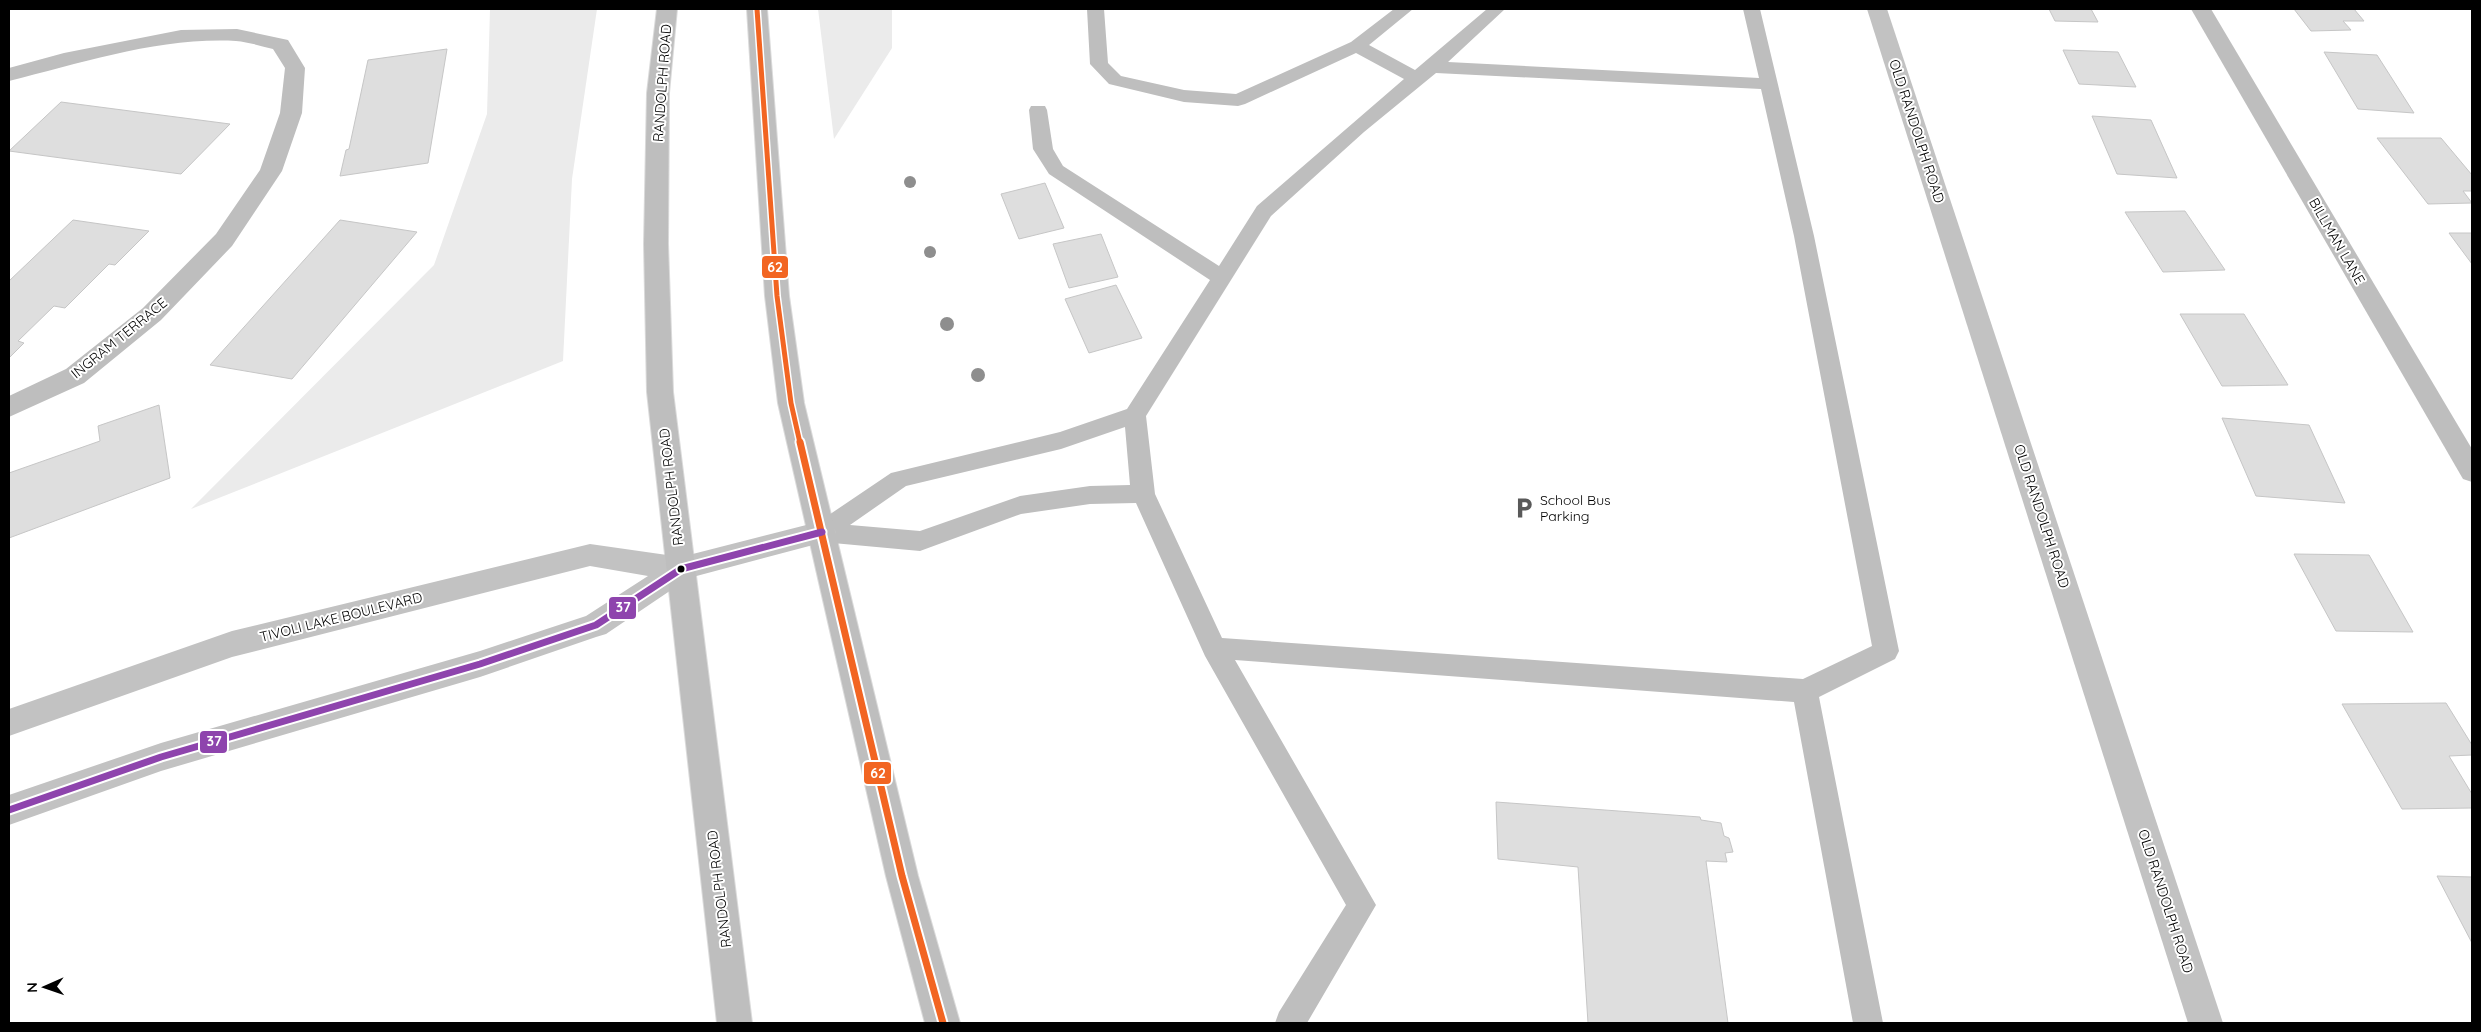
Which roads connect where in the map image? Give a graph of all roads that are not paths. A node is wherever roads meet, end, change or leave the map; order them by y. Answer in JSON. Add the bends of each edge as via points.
{"nodes":[{"id":1,"x":667,"y":9,"type":"edge"},
{"id":2,"x":757,"y":9,"type":"edge"},
{"id":3,"x":1095,"y":9,"type":"edge"},
{"id":4,"x":1404,"y":9,"type":"edge"},
{"id":5,"x":1497,"y":9,"type":"edge"},
{"id":6,"x":1752,"y":9,"type":"edge"},
{"id":7,"x":1877,"y":9,"type":"edge"},
{"id":8,"x":2201,"y":9,"type":"edge"},
{"id":9,"x":1357,"y":46,"type":"junction"},
{"id":10,"x":1424,"y":73,"type":"junction"},
{"id":11,"x":9,"y":75,"type":"edge"},
{"id":12,"x":1769,"y":84,"type":"junction"},
{"id":13,"x":1038,"y":110,"type":"dead end"},
{"id":14,"x":1221,"y":277,"type":"junction"},
{"id":15,"x":9,"y":408,"type":"edge"},
{"id":16,"x":1135,"y":415,"type":"junction"},
{"id":17,"x":2472,"y":472,"type":"edge"},
{"id":18,"x":1143,"y":494,"type":"junction"},
{"id":19,"x":822,"y":532,"type":"junction"},
{"id":20,"x":681,"y":568,"type":"junction"},
{"id":21,"x":1214,"y":648,"type":"junction"},
{"id":22,"x":1805,"y":691,"type":"junction"},
{"id":23,"x":9,"y":722,"type":"edge"},
{"id":24,"x":9,"y":810,"type":"edge"},
{"id":25,"x":735,"y":1023,"type":"edge"},
{"id":26,"x":943,"y":1023,"type":"edge"},
{"id":27,"x":1290,"y":1023,"type":"edge"},
{"id":28,"x":1868,"y":1023,"type":"edge"},
{"id":29,"x":2206,"y":1023,"type":"edge"}],
"edges":[{"from":1,"to":20,"type":"main road","name":"RANDOLPH ROAD","via":[[658,94],[656,244],[660,392]]},
{"from":2,"to":19,"type":"main road","via":[[777,296],[791,403]]},
{"from":3,"to":9,"type":"lane","via":[[1099,64],[1115,80],[1184,96],[1238,100]]},
{"from":4,"to":9,"type":"lane"},
{"from":5,"to":10,"type":"lane"},
{"from":6,"to":12,"type":"lane"},
{"from":7,"to":29,"type":"street","name":"OLD RANDOLPH ROAD"},
{"from":8,"to":17,"type":"main road","name":"BILLMAN LANE"},
{"from":9,"to":10,"type":"lane"},
{"from":10,"to":12,"type":"lane"},
{"from":10,"to":14,"type":"lane","via":[[1264,211]]},
{"from":11,"to":15,"type":"main road","name":"INGRAM TERRACE","via":[[64,59],[181,36],[237,35],[281,44],[295,68],[291,113],[271,171],[224,240],[152,314],[75,376]]},
{"from":12,"to":22,"type":"lane","via":[[1804,236],[1886,651]]},
{"from":13,"to":14,"type":"lane","via":[[1043,149],[1056,170]]},
{"from":14,"to":16,"type":"lane"},
{"from":16,"to":18,"type":"lane"},
{"from":16,"to":19,"type":"lane","via":[[1061,440],[899,479]]},
{"from":18,"to":19,"type":"lane","via":[[1090,495],[1020,504],[920,541]]},
{"from":18,"to":21,"type":"lane"},
{"from":19,"to":20,"type":"street","name":"TIVOLI LAKE BOULEVARD"},
{"from":19,"to":26,"type":"main road","via":[[902,876]]},
{"from":20,"to":23,"type":"street","name":"TIVOLI LAKE BOULEVARD","via":[[590,555],[232,644]]},
{"from":20,"to":24,"type":"street","name":"TIVOLI LAKE BOULEVARD","via":[[596,625],[480,664],[161,757]]},
{"from":20,"to":25,"type":"main road","name":"RANDOLPH ROAD"},
{"from":21,"to":22,"type":"lane"},
{"from":21,"to":27,"type":"lane","via":[[1362,905]]},
{"from":22,"to":28,"type":"lane"}]}
